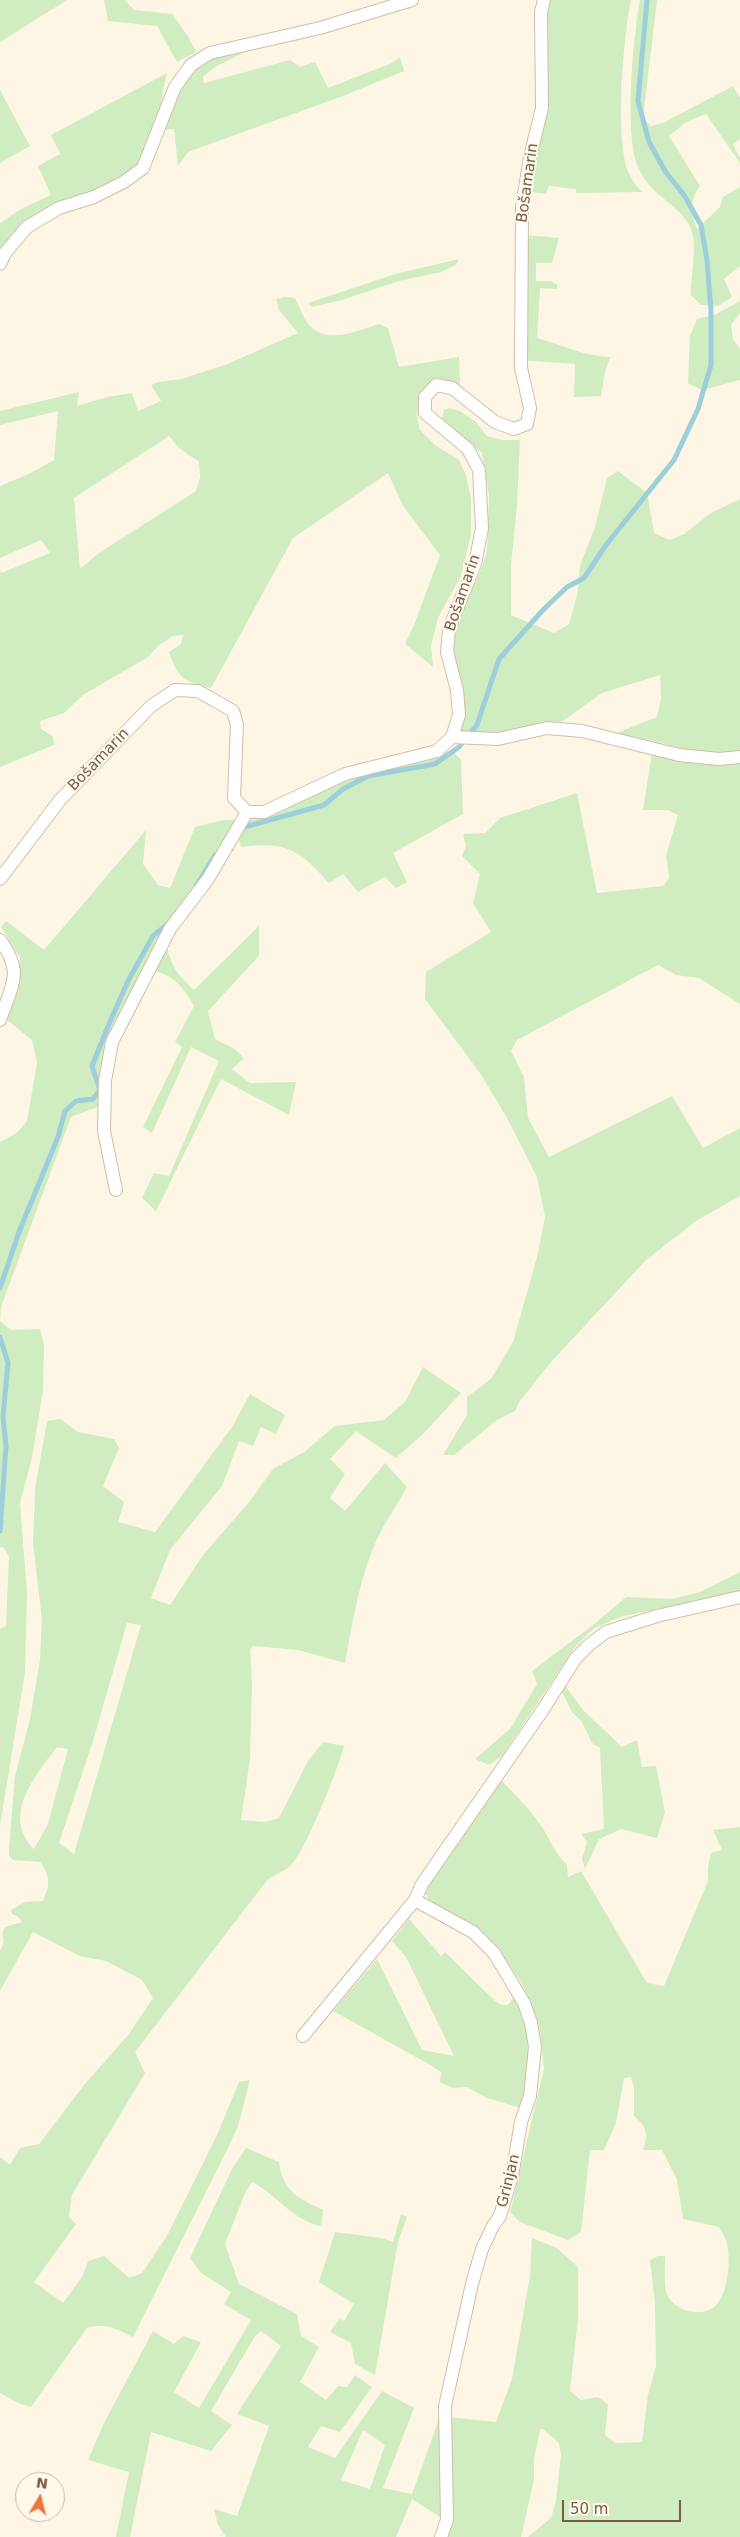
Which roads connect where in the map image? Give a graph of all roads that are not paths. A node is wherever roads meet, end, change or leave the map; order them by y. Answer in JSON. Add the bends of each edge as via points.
{"nodes":[{"id":1,"x":412,"y":0,"type":"edge"},
{"id":2,"x":544,"y":0,"type":"edge"},
{"id":3,"x":0,"y":264,"type":"edge"},
{"id":4,"x":452,"y":737,"type":"junction"},
{"id":5,"x":740,"y":757,"type":"edge"},
{"id":6,"x":247,"y":812,"type":"junction"},
{"id":7,"x":0,"y":879,"type":"edge"},
{"id":8,"x":0,"y":940,"type":"edge"},
{"id":9,"x":0,"y":1020,"type":"edge"},
{"id":10,"x":116,"y":1190,"type":"dead end"},
{"id":11,"x":740,"y":1597,"type":"edge"},
{"id":12,"x":415,"y":1900,"type":"junction"},
{"id":13,"x":302,"y":2036,"type":"dead end"},
{"id":14,"x":442,"y":2537,"type":"edge"}],
"edges":[{"from":1,"to":3,"type":"street","via":[[320,28],[210,53],[191,65],[175,87],[143,168],[124,182],[94,197],[59,208],[27,227]]},
{"from":2,"to":4,"type":"street","name":"Bošamarin","via":[[541,12],[542,108],[522,207],[521,368],[530,408],[527,424],[514,429],[495,422],[452,388],[436,385],[425,396],[425,413],[468,449],[479,470],[482,528],[475,564],[449,629],[447,652],[457,690],[459,715]]},
{"from":4,"to":5,"type":"street","via":[[498,739],[547,728],[591,733],[679,755],[719,759]]},
{"from":4,"to":6,"type":"street","via":[[437,751],[345,774],[264,812]]},
{"from":6,"to":7,"type":"street","name":"Bošamarin","via":[[234,798],[237,725],[233,711],[198,691],[175,690],[151,706],[60,800]]},
{"from":6,"to":10,"type":"street","via":[[208,879],[170,929],[112,1042],[105,1081],[104,1131]]},
{"from":8,"to":9,"type":"street","via":[[14,964],[15,976]]},
{"from":11,"to":12,"type":"street","via":[[657,1616],[606,1632],[590,1644],[576,1658],[436,1862]]},
{"from":12,"to":13,"type":"street"},
{"from":12,"to":14,"type":"street","name":"Grinjan","via":[[473,1932],[494,1953],[524,2003],[535,2047],[530,2096],[521,2122],[512,2176],[500,2216],[482,2249],[445,2406],[447,2520]]}]}
